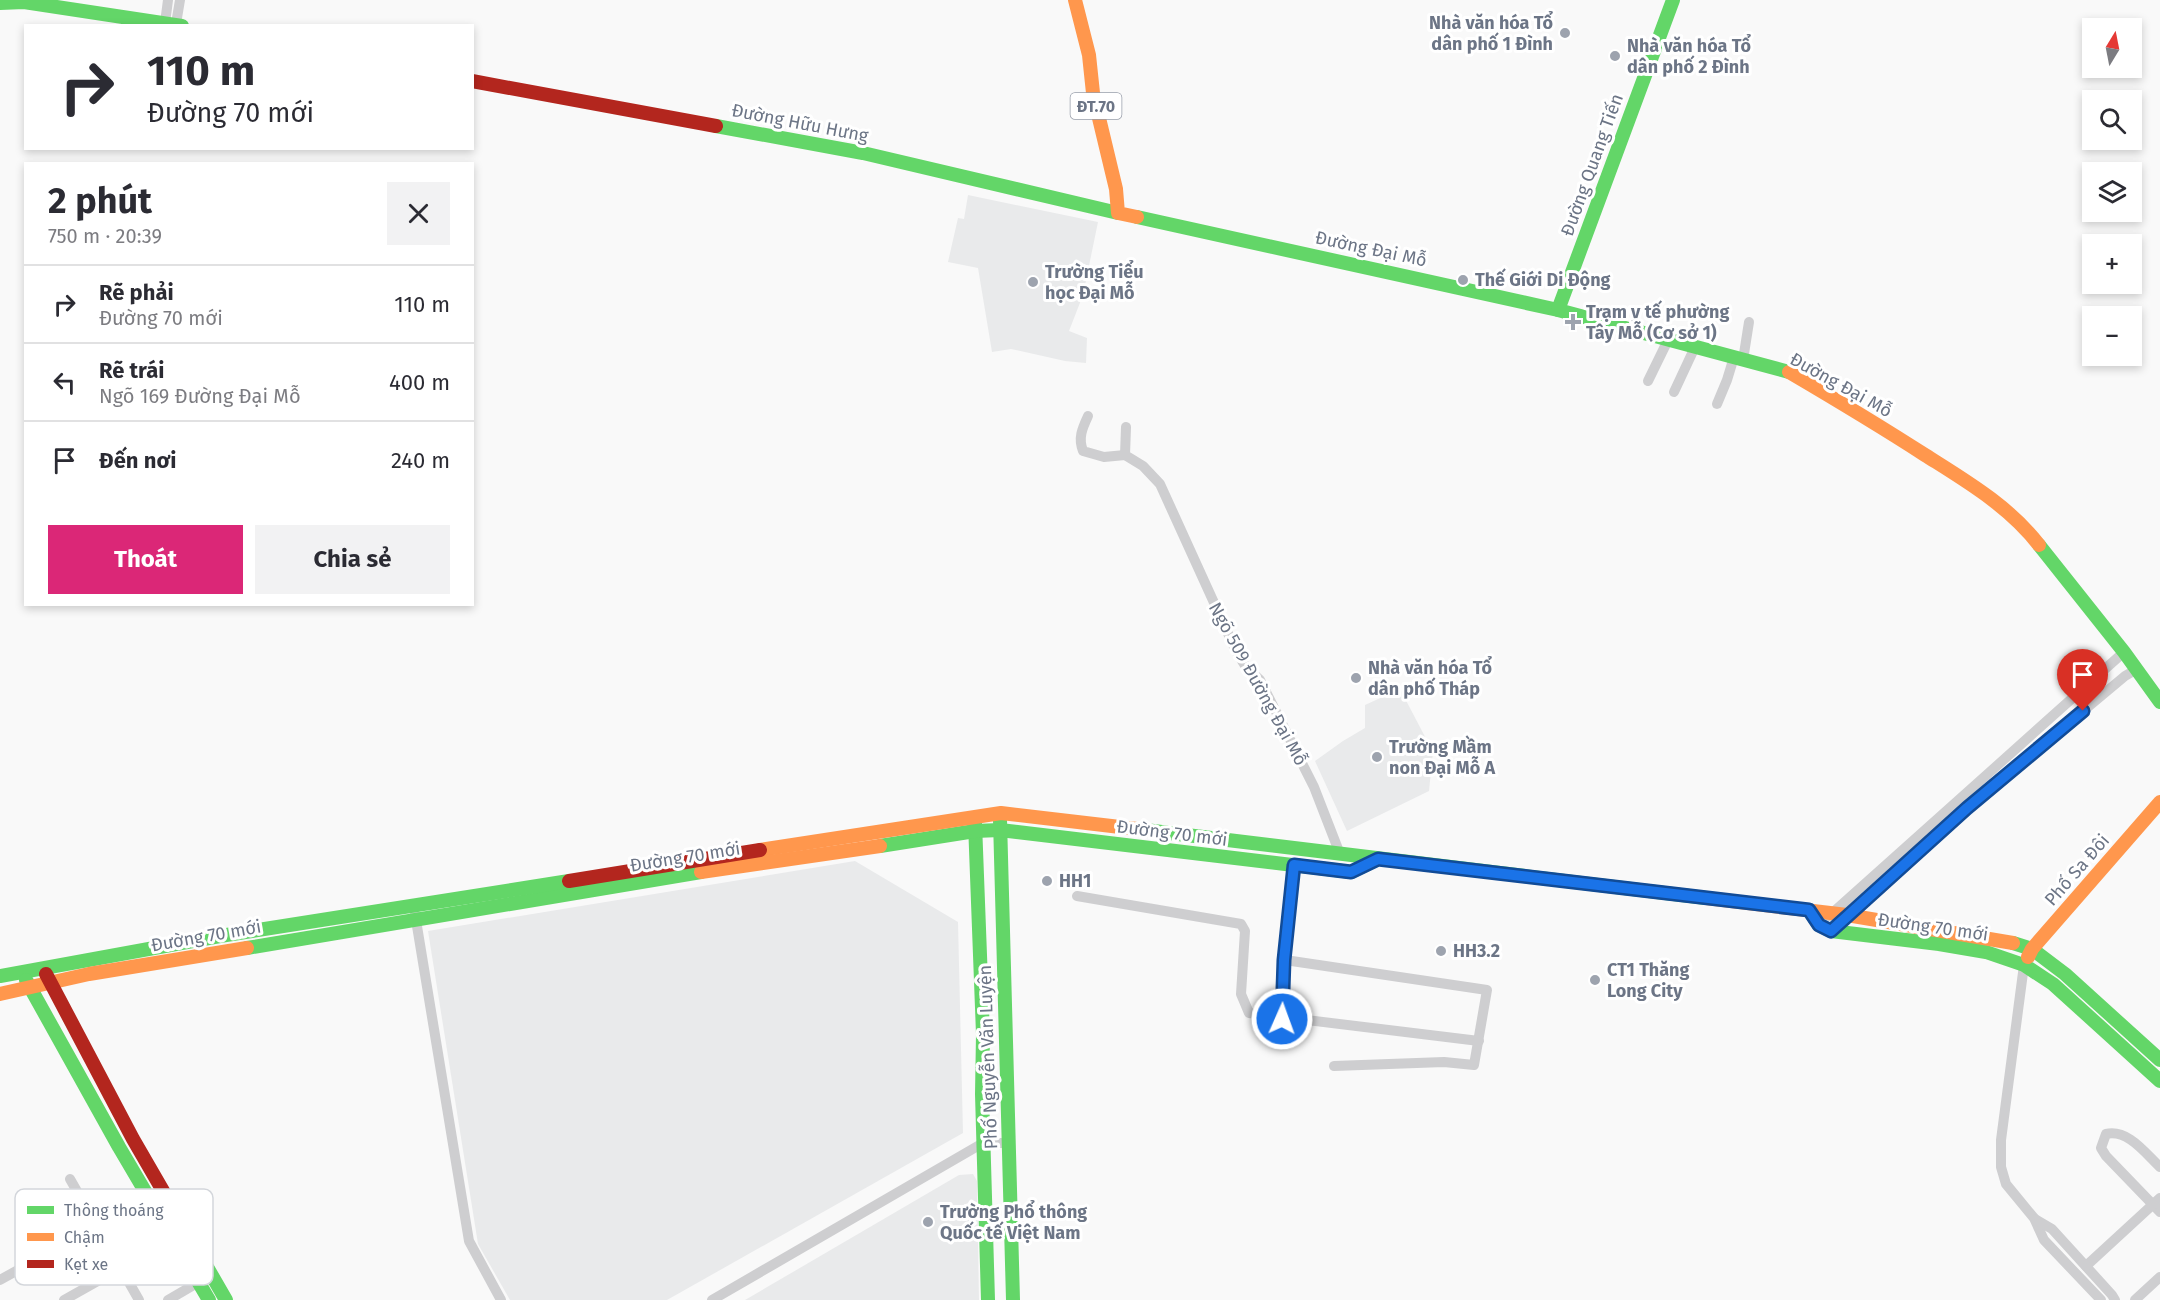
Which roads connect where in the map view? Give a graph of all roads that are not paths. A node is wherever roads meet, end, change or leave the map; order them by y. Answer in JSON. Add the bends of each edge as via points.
{"nodes":[{"id":1,"x":168,"y":0,"type":"edge"},
{"id":2,"x":180,"y":0,"type":"edge"},
{"id":3,"x":1074,"y":0,"type":"edge"},
{"id":4,"x":1673,"y":0,"type":"edge"},
{"id":5,"x":0,"y":3,"type":"edge"},
{"id":6,"x":133,"y":21,"type":"edge"},
{"id":7,"x":174,"y":24,"type":"edge"},
{"id":8,"x":474,"y":81,"type":"edge"},
{"id":9,"x":1118,"y":213,"type":"junction"},
{"id":10,"x":1558,"y":310,"type":"junction"},
{"id":11,"x":1749,"y":322,"type":"dead end"},
{"id":12,"x":1668,"y":340,"type":"junction"},
{"id":13,"x":1695,"y":347,"type":"junction"},
{"id":14,"x":1738,"y":359,"type":"junction"},
{"id":15,"x":1648,"y":381,"type":"dead end"},
{"id":16,"x":1674,"y":392,"type":"dead end"},
{"id":17,"x":1717,"y":404,"type":"dead end"},
{"id":18,"x":1088,"y":416,"type":"dead end"},
{"id":19,"x":1126,"y":427,"type":"dead end"},
{"id":20,"x":1125,"y":455,"type":"junction"},
{"id":21,"x":2124,"y":652,"type":"junction"},
{"id":22,"x":2137,"y":669,"type":"junction"},
{"id":23,"x":2160,"y":702,"type":"edge"},
{"id":24,"x":2160,"y":802,"type":"edge"},
{"id":25,"x":1001,"y":813,"type":"junction"},
{"id":26,"x":975,"y":816,"type":"junction"},
{"id":27,"x":1000,"y":830,"type":"junction"},
{"id":28,"x":975,"y":831,"type":"junction"},
{"id":29,"x":1340,"y":854,"type":"junction"},
{"id":30,"x":1378,"y":859,"type":"junction"},
{"id":31,"x":725,"y":862,"type":"junction"},
{"id":32,"x":1294,"y":865,"type":"junction"},
{"id":33,"x":1077,"y":896,"type":"dead end"},
{"id":34,"x":413,"y":906,"type":"junction"},
{"id":35,"x":1809,"y":910,"type":"junction"},
{"id":36,"x":1831,"y":914,"type":"junction"},
{"id":37,"x":1847,"y":915,"type":"junction"},
{"id":38,"x":416,"y":920,"type":"junction"},
{"id":39,"x":1825,"y":928,"type":"junction"},
{"id":40,"x":2032,"y":949,"type":"junction"},
{"id":41,"x":1284,"y":960,"type":"junction"},
{"id":42,"x":2024,"y":965,"type":"junction"},
{"id":43,"x":43,"y":968,"type":"junction"},
{"id":44,"x":22,"y":972,"type":"junction"},
{"id":45,"x":0,"y":976,"type":"edge"},
{"id":46,"x":49,"y":982,"type":"junction"},
{"id":47,"x":29,"y":987,"type":"junction"},
{"id":48,"x":0,"y":994,"type":"edge"},
{"id":49,"x":1282,"y":1019,"type":"junction"},
{"id":50,"x":1479,"y":1041,"type":"junction"},
{"id":51,"x":2160,"y":1060,"type":"edge"},
{"id":52,"x":1334,"y":1066,"type":"dead end"},
{"id":53,"x":2160,"y":1081,"type":"edge"},
{"id":54,"x":983,"y":1143,"type":"junction"},
{"id":55,"x":1009,"y":1143,"type":"junction"},
{"id":56,"x":2160,"y":1167,"type":"edge"},
{"id":57,"x":69,"y":1179,"type":"dead end"},
{"id":58,"x":75,"y":1189,"type":"edge"},
{"id":59,"x":143,"y":1189,"type":"edge"},
{"id":60,"x":162,"y":1189,"type":"edge"},
{"id":61,"x":2158,"y":1205,"type":"edge"},
{"id":62,"x":2034,"y":1218,"type":"junction"},
{"id":63,"x":2086,"y":1266,"type":"junction"},
{"id":64,"x":15,"y":1272,"type":"edge"},
{"id":65,"x":2160,"y":1277,"type":"edge"},
{"id":66,"x":213,"y":1278,"type":"edge"},
{"id":67,"x":0,"y":1280,"type":"edge"},
{"id":68,"x":91,"y":1285,"type":"edge"},
{"id":69,"x":131,"y":1285,"type":"edge"},
{"id":70,"x":193,"y":1285,"type":"edge"},
{"id":71,"x":200,"y":1285,"type":"edge"},
{"id":72,"x":64,"y":1300,"type":"edge"},
{"id":73,"x":139,"y":1300,"type":"edge"},
{"id":74,"x":168,"y":1300,"type":"edge"},
{"id":75,"x":208,"y":1300,"type":"edge"},
{"id":76,"x":226,"y":1300,"type":"edge"},
{"id":77,"x":501,"y":1300,"type":"edge"},
{"id":78,"x":712,"y":1300,"type":"edge"},
{"id":79,"x":988,"y":1300,"type":"edge"},
{"id":80,"x":1013,"y":1300,"type":"edge"},
{"id":81,"x":2101,"y":1300,"type":"edge"},
{"id":82,"x":2115,"y":1300,"type":"edge"},
{"id":83,"x":2135,"y":1300,"type":"edge"}],
"edges":[{"from":1,"to":7,"type":"street"},
{"from":2,"to":7,"type":"street"},
{"from":3,"to":9,"type":"street","number":"ĐT.70","via":[[1089,55]]},
{"from":4,"to":10,"type":"street","name":"Đường Quang Tiến"},
{"from":5,"to":6,"type":"street","via":[[24,2]]},
{"from":6,"to":7,"type":"street"},
{"from":8,"to":9,"type":"street","name":"Đường Hữu Hưng","via":[[863,153]]},
{"from":9,"to":10,"type":"street","name":"Đường Đại Mỗ"},
{"from":10,"to":12,"type":"street","name":"Đường Đại Mỗ"},
{"from":11,"to":14,"type":"street"},
{"from":12,"to":13,"type":"street","name":"Đường Đại Mỗ"},
{"from":12,"to":15,"type":"street"},
{"from":13,"to":14,"type":"street","name":"Đường Đại Mỗ"},
{"from":13,"to":16,"type":"street"},
{"from":14,"to":17,"type":"street"},
{"from":14,"to":21,"type":"street","name":"Đường Đại Mỗ","via":[[1787,371],[1993,499],[2027,529]]},
{"from":18,"to":20,"type":"street","via":[[1079,442],[1083,451],[1104,457]]},
{"from":19,"to":20,"type":"street"},
{"from":20,"to":29,"type":"street","name":"Ngõ 509 Đường Đại Mỗ","via":[[1143,466],[1160,484],[1236,651],[1260,680],[1301,760]]},
{"from":21,"to":22,"type":"street","name":"Đường Đại Mỗ"},
{"from":21,"to":36,"type":"street"},
{"from":22,"to":23,"type":"street","name":"Đường Đại Mỗ"},
{"from":22,"to":37,"type":"street","via":[[1967,808]]},
{"from":24,"to":40,"type":"street","name":"Phố Sa Đôi"},
{"from":25,"to":26,"type":"street","name":"Đường 70 mới"},
{"from":25,"to":27,"type":"street","name":"Phố Nguyễn Văn Luyện"},
{"from":25,"to":29,"type":"street","name":"Đường 70 mới"},
{"from":26,"to":28,"type":"street","name":"Phố Nguyễn Văn Luyện"},
{"from":26,"to":31,"type":"street","name":"Đường 70 mới"},
{"from":27,"to":28,"type":"street","name":"Đường 70 mới"},
{"from":27,"to":32,"type":"street","name":"Đường 70 mới"},
{"from":27,"to":55,"type":"street","name":"Phố Nguyễn Văn Luyện"},
{"from":28,"to":31,"type":"street","name":"Đường 70 mới","via":[[839,853]]},
{"from":28,"to":54,"type":"street","name":"Phố Nguyễn Văn Luyện"},
{"from":29,"to":30,"type":"street","name":"Đường 70 mới"},
{"from":30,"to":32,"type":"street","name":"Đường 70 mới","via":[[1351,872]]},
{"from":30,"to":35,"type":"street","name":"Đường 70 mới"},
{"from":31,"to":34,"type":"street"},
{"from":31,"to":38,"type":"street","name":"Đường 70 mới"},
{"from":32,"to":41,"type":"street"},
{"from":33,"to":49,"type":"street","via":[[1241,924],[1245,931],[1241,994],[1249,1013]]},
{"from":34,"to":38,"type":"street"},
{"from":34,"to":43,"type":"street"},
{"from":35,"to":36,"type":"street","name":"Đường 70 mới"},
{"from":35,"to":39,"type":"street"},
{"from":36,"to":37,"type":"street","name":"Đường 70 mới"},
{"from":36,"to":39,"type":"street"},
{"from":37,"to":39,"type":"street"},
{"from":37,"to":40,"type":"street","name":"Đường 70 mới","via":[[1974,934]]},
{"from":38,"to":46,"type":"street","name":"Đường 70 mới"},
{"from":38,"to":77,"type":"street","via":[[469,1241]]},
{"from":39,"to":42,"type":"street","name":"Đường 70 mới","via":[[1986,952]]},
{"from":40,"to":42,"type":"street","name":"Phố Sa Đôi"},
{"from":40,"to":51,"type":"street","name":"Đường 70 mới"},
{"from":41,"to":49,"type":"street"},
{"from":41,"to":50,"type":"street","via":[[1487,990]]},
{"from":42,"to":53,"type":"street","name":"Đường 70 mới","via":[[2053,984]]},
{"from":42,"to":62,"type":"street","via":[[2001,1140],[2001,1167],[2006,1184]]},
{"from":43,"to":44,"type":"street"},
{"from":43,"to":46,"type":"street"},
{"from":44,"to":45,"type":"street"},
{"from":44,"to":47,"type":"street"},
{"from":46,"to":47,"type":"street","name":"Đường 70 mới"},
{"from":46,"to":60,"type":"street"},
{"from":47,"to":48,"type":"street","name":"Đường 70 mới"},
{"from":47,"to":59,"type":"street"},
{"from":49,"to":50,"type":"street"},
{"from":50,"to":52,"type":"street","via":[[1474,1065],[1444,1062]]},
{"from":54,"to":55,"type":"street"},
{"from":54,"to":78,"type":"street"},
{"from":54,"to":79,"type":"street","name":"Phố Nguyễn Văn Luyện"},
{"from":55,"to":80,"type":"street","name":"Phố Nguyễn Văn Luyện"},
{"from":56,"to":61,"type":"street","via":[[2123,1134],[2106,1134],[2103,1139],[2106,1156]]},
{"from":57,"to":58,"type":"street"},
{"from":61,"to":63,"type":"street"},
{"from":62,"to":63,"type":"street","via":[[2052,1229]]},
{"from":62,"to":81,"type":"street","via":[[2044,1240]]},
{"from":63,"to":82,"type":"street"},
{"from":64,"to":67,"type":"street"},
{"from":65,"to":83,"type":"street"},
{"from":66,"to":76,"type":"street"},
{"from":68,"to":72,"type":"street"},
{"from":69,"to":73,"type":"street"},
{"from":70,"to":74,"type":"street"},
{"from":71,"to":75,"type":"street"}]}
